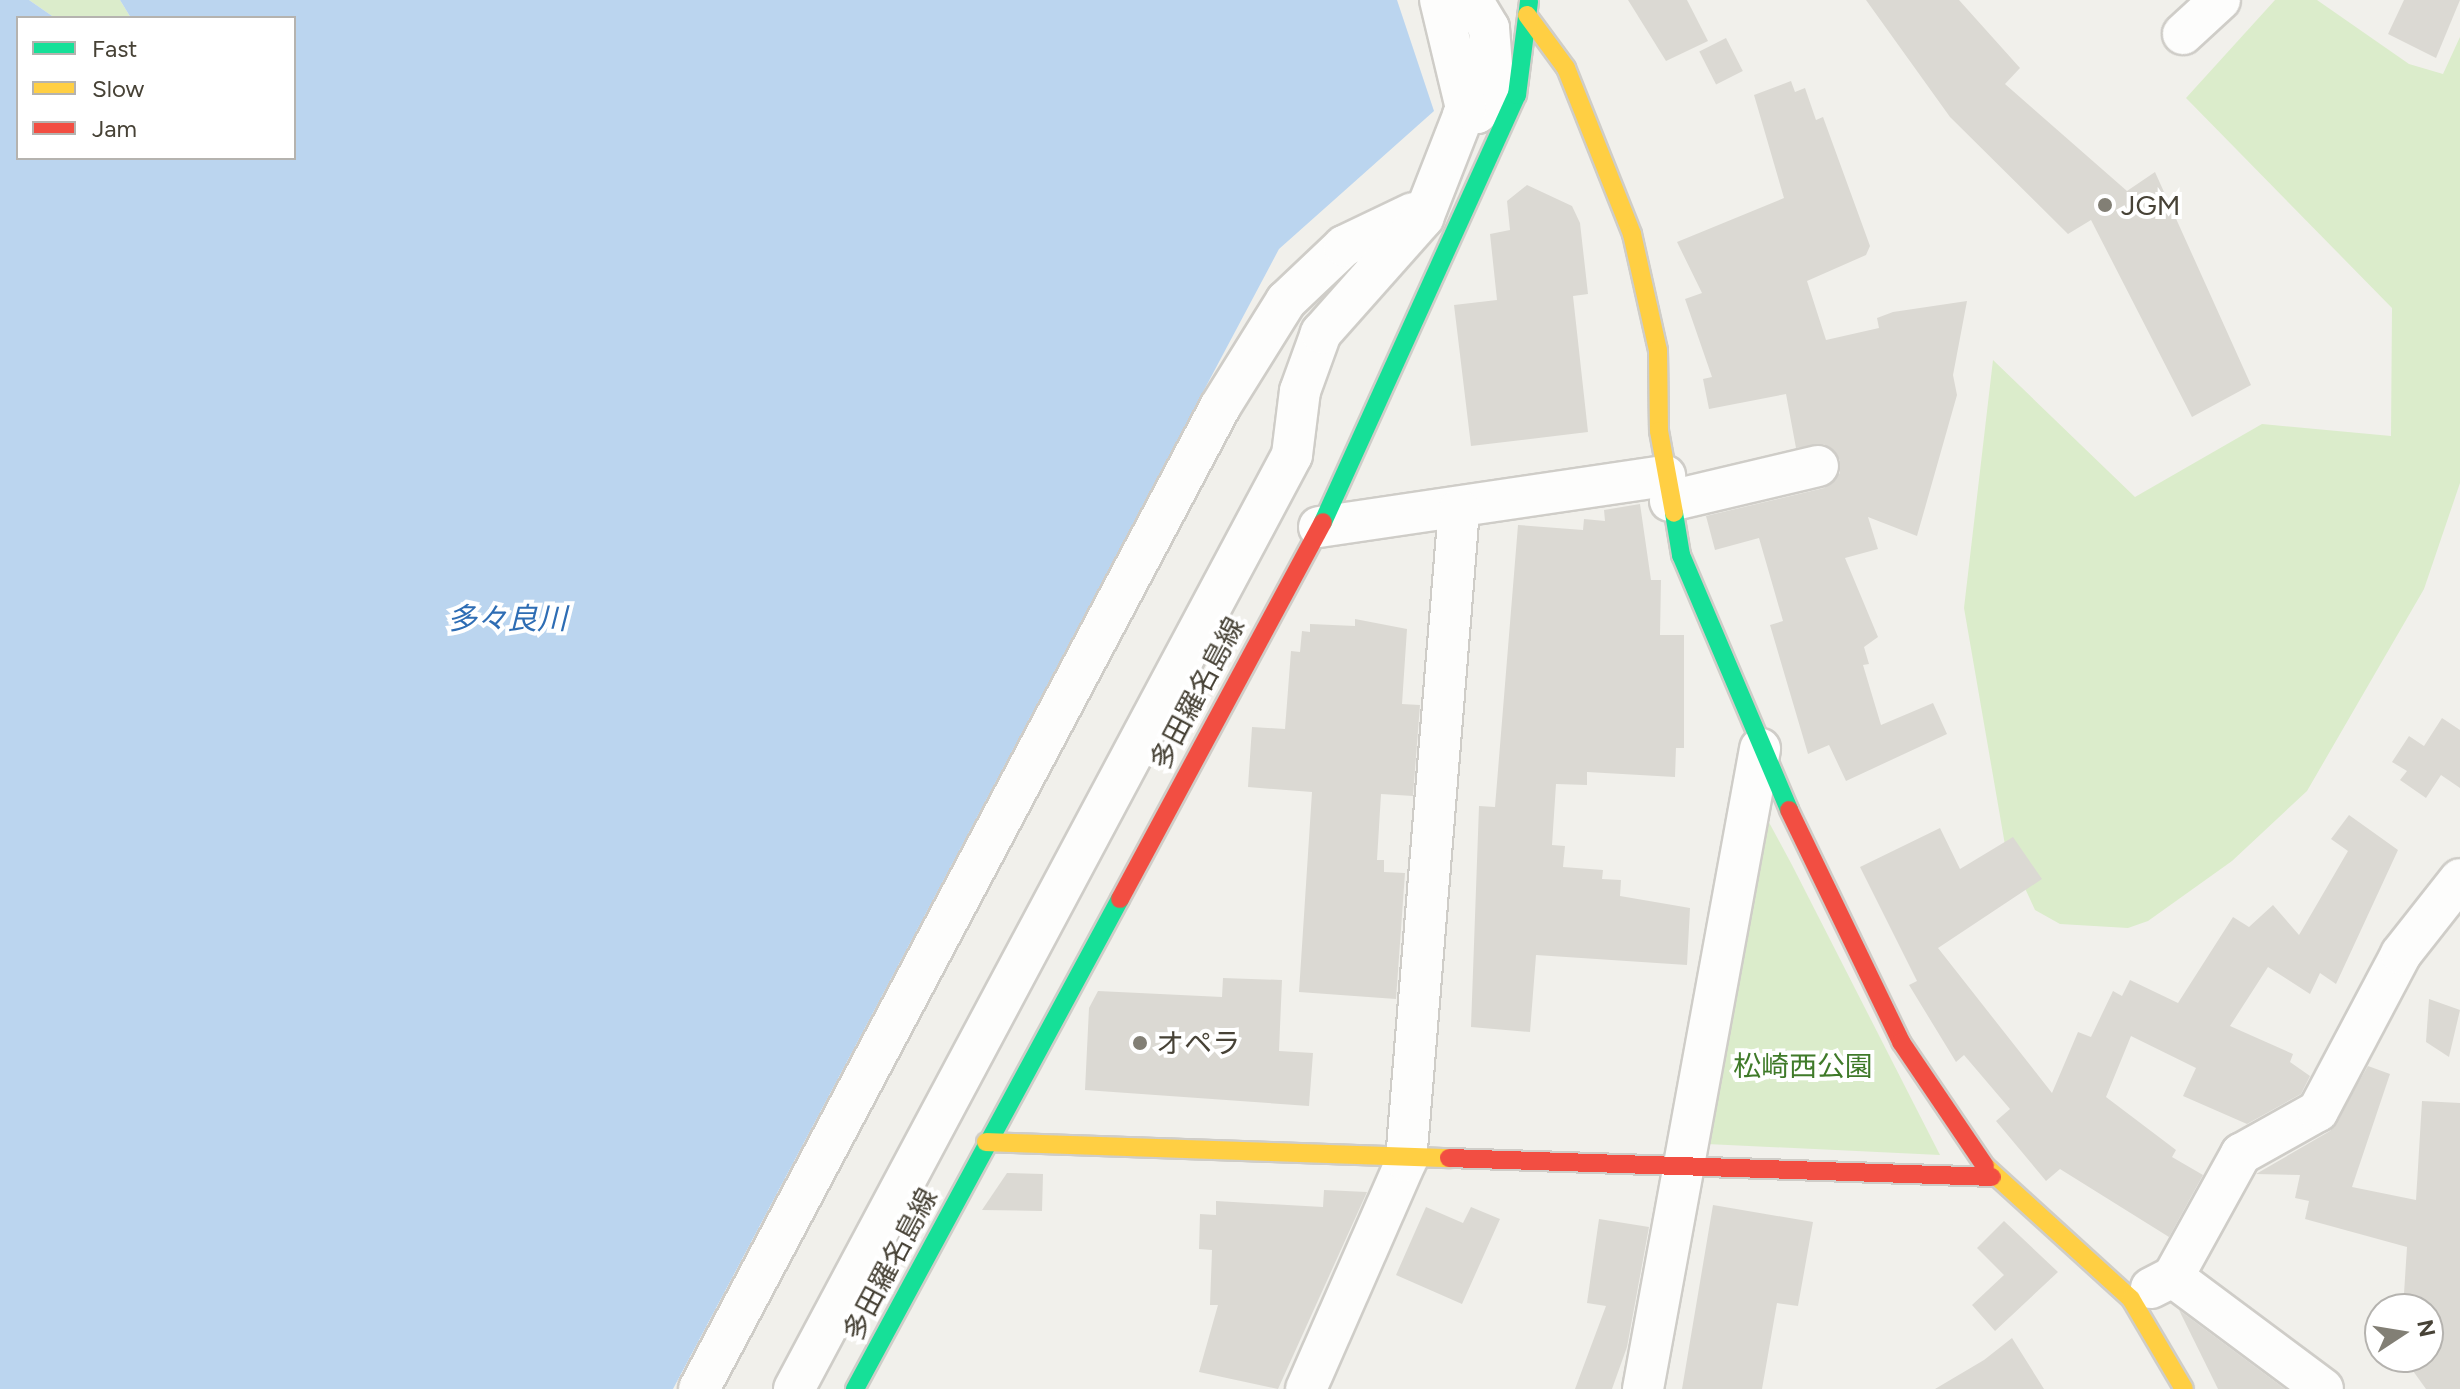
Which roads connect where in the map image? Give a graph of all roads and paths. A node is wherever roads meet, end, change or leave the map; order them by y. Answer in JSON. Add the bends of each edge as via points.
{"nodes":[{"id":1,"x":1430,"y":0,"type":"edge"},
{"id":2,"x":1440,"y":0,"type":"edge"},
{"id":3,"x":1472,"y":0,"type":"edge"},
{"id":4,"x":2220,"y":0,"type":"edge"},
{"id":5,"x":1528,"y":7,"type":"edge"},
{"id":6,"x":2183,"y":34,"type":"dead end"},
{"id":7,"x":1452,"y":49,"type":"junction"},
{"id":8,"x":1463,"y":115,"type":"junction"},
{"id":9,"x":1428,"y":205,"type":"junction"},
{"id":10,"x":1818,"y":466,"type":"dead end"},
{"id":11,"x":1668,"y":488,"type":"junction"},
{"id":12,"x":1459,"y":509,"type":"junction"},
{"id":13,"x":1319,"y":527,"type":"junction"},
{"id":14,"x":1760,"y":749,"type":"junction"},
{"id":15,"x":2460,"y":879,"type":"edge"},
{"id":16,"x":986,"y":1142,"type":"junction"},
{"id":17,"x":1406,"y":1161,"type":"junction"},
{"id":18,"x":1685,"y":1169,"type":"junction"},
{"id":19,"x":1992,"y":1177,"type":"junction"},
{"id":20,"x":2173,"y":1277,"type":"junction"},
{"id":21,"x":2131,"y":1299,"type":"junction"},
{"id":22,"x":699,"y":1389,"type":"edge"},
{"id":23,"x":794,"y":1389,"type":"edge"},
{"id":24,"x":855,"y":1389,"type":"edge"},
{"id":25,"x":1306,"y":1389,"type":"edge"},
{"id":26,"x":1643,"y":1389,"type":"edge"},
{"id":27,"x":2184,"y":1389,"type":"edge"},
{"id":28,"x":2323,"y":1389,"type":"edge"}],
"edges":[{"from":1,"to":7,"type":"street"},
{"from":2,"to":7,"type":"street"},
{"from":3,"to":8,"type":"street","via":[[1489,28],[1493,78],[1477,113]]},
{"from":4,"to":6,"type":"street"},
{"from":5,"to":11,"type":"street","via":[[1566,68],[1632,234],[1658,350]]},
{"from":5,"to":13,"type":"street","name":"多田羅名島線","via":[[1517,95],[1354,465]]},
{"from":7,"to":8,"type":"street"},
{"from":8,"to":9,"type":"street"},
{"from":9,"to":22,"type":"street","via":[[1344,246],[1286,301],[1220,407]]},
{"from":9,"to":23,"type":"street","via":[[1321,333],[1300,391],[1292,455]]},
{"from":10,"to":11,"type":"street"},
{"from":11,"to":12,"type":"street"},
{"from":11,"to":14,"type":"street","via":[[1681,555]]},
{"from":12,"to":13,"type":"street"},
{"from":12,"to":17,"type":"street"},
{"from":13,"to":16,"type":"street","name":"多田羅名島線"},
{"from":14,"to":18,"type":"street"},
{"from":14,"to":19,"type":"street","via":[[1901,1042]]},
{"from":15,"to":20,"type":"street","via":[[2401,954],[2318,1111],[2241,1154]]},
{"from":16,"to":17,"type":"street"},
{"from":16,"to":24,"type":"street","name":"多田羅名島線"},
{"from":17,"to":18,"type":"street"},
{"from":17,"to":25,"type":"street"},
{"from":18,"to":19,"type":"street"},
{"from":18,"to":26,"type":"street"},
{"from":19,"to":21,"type":"street"},
{"from":20,"to":21,"type":"street"},
{"from":20,"to":28,"type":"street"},
{"from":21,"to":27,"type":"street"}]}
